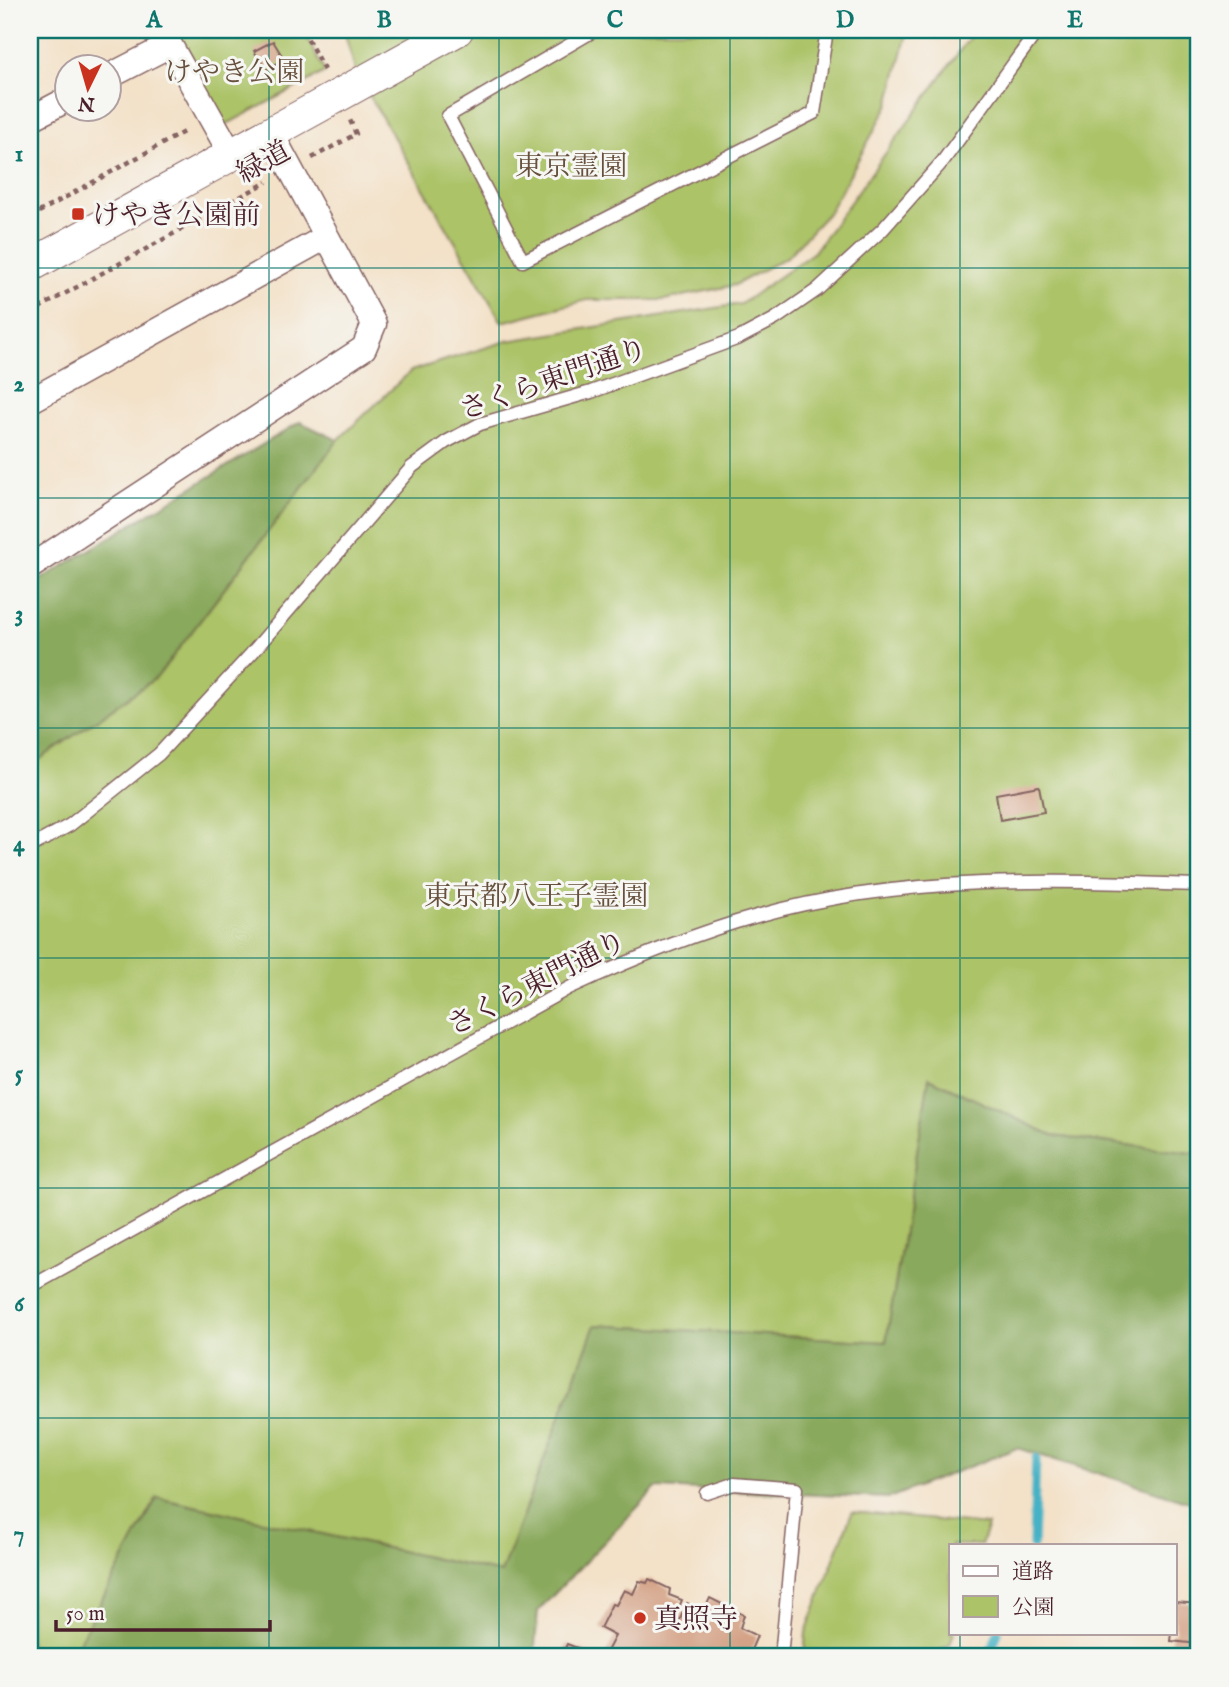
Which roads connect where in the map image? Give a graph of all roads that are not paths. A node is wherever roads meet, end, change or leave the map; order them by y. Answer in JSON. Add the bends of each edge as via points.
{"nodes":[{"id":1,"x":457,"y":30,"type":"edge"},
{"id":2,"x":595,"y":30,"type":"edge"},
{"id":3,"x":827,"y":30,"type":"edge"},
{"id":4,"x":1038,"y":30,"type":"edge"},
{"id":5,"x":122,"y":70,"type":"edge"},
{"id":6,"x":52,"y":107,"type":"edge"},
{"id":7,"x":30,"y":119,"type":"edge"},
{"id":8,"x":271,"y":133,"type":"junction"},
{"id":9,"x":231,"y":154,"type":"junction"},
{"id":10,"x":326,"y":237,"type":"junction"},
{"id":11,"x":30,"y":266,"type":"edge"},
{"id":12,"x":30,"y":401,"type":"edge"},
{"id":13,"x":30,"y":567,"type":"edge"},
{"id":14,"x":30,"y":847,"type":"edge"},
{"id":15,"x":1199,"y":885,"type":"edge"},
{"id":16,"x":30,"y":1287,"type":"edge"},
{"id":17,"x":707,"y":1493,"type":"dead end"},
{"id":18,"x":781,"y":1657,"type":"edge"}],
"edges":[{"from":1,"to":8,"type":"street","via":[[344,107]]},
{"from":2,"to":3,"type":"lane","via":[[448,116],[523,261],[814,113]]},
{"from":4,"to":14,"type":"lane","name":"さくら東門通り","via":[[943,161],[883,229],[817,290],[739,338],[591,393],[480,424],[446,442],[412,467],[159,754],[70,825]]},
{"from":5,"to":9,"type":"street","via":[[170,45]]},
{"from":6,"to":7,"type":"street"},
{"from":8,"to":9,"type":"street"},
{"from":8,"to":10,"type":"street"},
{"from":9,"to":11,"type":"street"},
{"from":10,"to":12,"type":"street"},
{"from":10,"to":13,"type":"street","via":[[374,324],[364,348]]},
{"from":15,"to":16,"type":"lane","name":"さくら東門通り","via":[[1057,880],[967,883],[852,895],[758,915],[654,950],[569,988]]},
{"from":17,"to":18,"type":"lane","via":[[734,1484],[797,1489]]}]}
